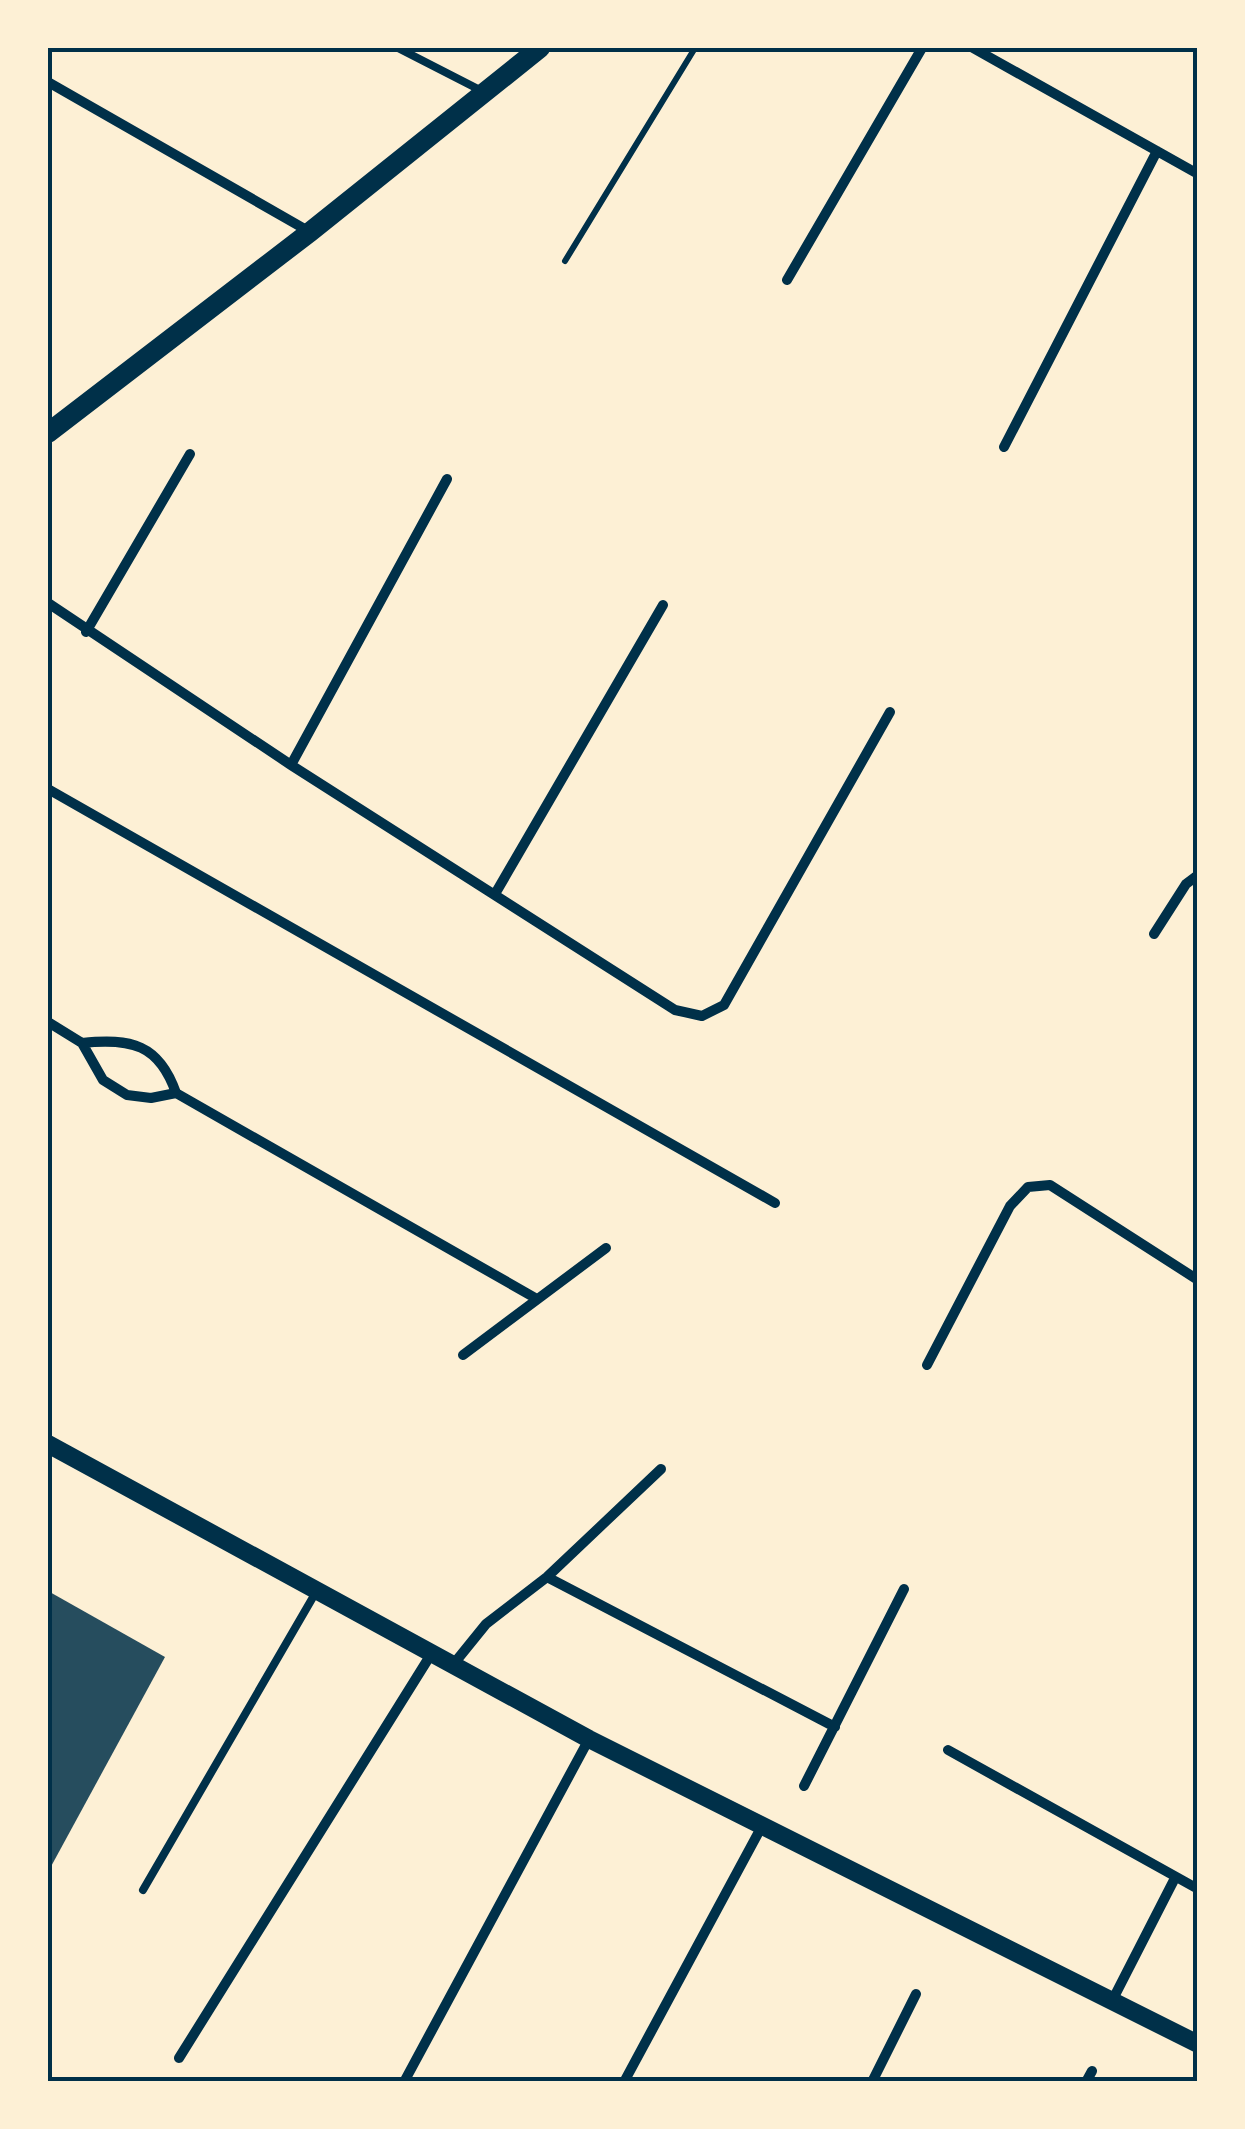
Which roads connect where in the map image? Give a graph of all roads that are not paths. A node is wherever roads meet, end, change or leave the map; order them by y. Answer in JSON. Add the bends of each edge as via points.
{"nodes":[{"id":1,"x":398,"y":48,"type":"edge"},
{"id":2,"x":540,"y":48,"type":"edge"},
{"id":3,"x":922,"y":48,"type":"edge"},
{"id":4,"x":973,"y":48,"type":"edge"},
{"id":5,"x":48,"y":82,"type":"edge"},
{"id":6,"x":484,"y":92,"type":"junction"},
{"id":7,"x":1157,"y":151,"type":"junction"},
{"id":8,"x":1198,"y":174,"type":"edge"},
{"id":9,"x":310,"y":232,"type":"junction"},
{"id":10,"x":787,"y":280,"type":"dead end"},
{"id":11,"x":48,"y":432,"type":"edge"},
{"id":12,"x":1004,"y":447,"type":"dead end"},
{"id":13,"x":190,"y":454,"type":"dead end"},
{"id":14,"x":447,"y":480,"type":"dead end"},
{"id":15,"x":48,"y":603,"type":"edge"},
{"id":16,"x":663,"y":605,"type":"dead end"},
{"id":17,"x":86,"y":632,"type":"junction"},
{"id":18,"x":890,"y":712,"type":"dead end"},
{"id":19,"x":291,"y":765,"type":"junction"},
{"id":20,"x":48,"y":789,"type":"edge"},
{"id":21,"x":1198,"y":876,"type":"edge"},
{"id":22,"x":495,"y":894,"type":"junction"},
{"id":23,"x":1154,"y":934,"type":"dead end"},
{"id":24,"x":48,"y":1022,"type":"edge"},
{"id":25,"x":82,"y":1043,"type":"junction"},
{"id":26,"x":176,"y":1093,"type":"junction"},
{"id":27,"x":775,"y":1203,"type":"dead end"},
{"id":28,"x":606,"y":1248,"type":"dead end"},
{"id":29,"x":1198,"y":1280,"type":"edge"},
{"id":30,"x":537,"y":1299,"type":"junction"},
{"id":31,"x":462,"y":1355,"type":"dead end"},
{"id":32,"x":927,"y":1365,"type":"dead end"},
{"id":33,"x":48,"y":1444,"type":"edge"},
{"id":34,"x":660,"y":1469,"type":"dead end"},
{"id":35,"x":548,"y":1577,"type":"junction"},
{"id":36,"x":904,"y":1589,"type":"dead end"},
{"id":37,"x":316,"y":1592,"type":"junction"},
{"id":38,"x":430,"y":1656,"type":"junction"},
{"id":39,"x":452,"y":1666,"type":"junction"},
{"id":40,"x":835,"y":1728,"type":"junction"},
{"id":41,"x":589,"y":1740,"type":"junction"},
{"id":42,"x":948,"y":1750,"type":"dead end"},
{"id":43,"x":804,"y":1786,"type":"dead end"},
{"id":44,"x":762,"y":1826,"type":"junction"},
{"id":45,"x":1175,"y":1878,"type":"junction"},
{"id":46,"x":1198,"y":1888,"type":"edge"},
{"id":47,"x":143,"y":1890,"type":"dead end"},
{"id":48,"x":916,"y":1994,"type":"dead end"},
{"id":49,"x":1112,"y":2001,"type":"junction"},
{"id":50,"x":1198,"y":2044,"type":"edge"},
{"id":51,"x":179,"y":2058,"type":"dead end"},
{"id":52,"x":404,"y":2082,"type":"edge"},
{"id":53,"x":624,"y":2082,"type":"edge"},
{"id":54,"x":872,"y":2082,"type":"edge"}],
"edges":[{"from":1,"to":6,"type":"lane"},
{"from":2,"to":6,"type":"main road"},
{"from":3,"to":10,"type":"street"},
{"from":4,"to":7,"type":"street"},
{"from":5,"to":9,"type":"street"},
{"from":6,"to":9,"type":"main road"},
{"from":7,"to":8,"type":"street"},
{"from":7,"to":12,"type":"street"},
{"from":9,"to":11,"type":"main road"},
{"from":13,"to":17,"type":"street"},
{"from":14,"to":19,"type":"street"},
{"from":15,"to":17,"type":"street"},
{"from":16,"to":22,"type":"street"},
{"from":17,"to":19,"type":"street"},
{"from":18,"to":22,"type":"street","via":[[724,1005],[702,1016],[675,1010]]},
{"from":19,"to":22,"type":"street"},
{"from":20,"to":27,"type":"street"},
{"from":21,"to":23,"type":"street"},
{"from":24,"to":25,"type":"street"},
{"from":25,"to":26,"type":"street","via":[[113,1040],[142,1047],[166,1066]]},
{"from":25,"to":26,"type":"street","via":[[103,1080],[127,1095]]},
{"from":26,"to":30,"type":"street"},
{"from":28,"to":30,"type":"street"},
{"from":29,"to":32,"type":"street","via":[[1050,1185],[1028,1188],[1010,1206]]},
{"from":30,"to":31,"type":"street"},
{"from":33,"to":37,"type":"street"},
{"from":34,"to":35,"type":"street"},
{"from":35,"to":39,"type":"street","via":[[486,1624]]},
{"from":35,"to":40,"type":"street"},
{"from":36,"to":40,"type":"street"},
{"from":37,"to":38,"type":"street"},
{"from":37,"to":47,"type":"lane"},
{"from":38,"to":39,"type":"street"},
{"from":38,"to":51,"type":"street"},
{"from":39,"to":41,"type":"street"},
{"from":40,"to":43,"type":"street"},
{"from":41,"to":44,"type":"street"},
{"from":41,"to":52,"type":"street"},
{"from":42,"to":45,"type":"street"},
{"from":44,"to":49,"type":"street"},
{"from":44,"to":53,"type":"street"},
{"from":45,"to":46,"type":"street"},
{"from":45,"to":49,"type":"street"},
{"from":48,"to":54,"type":"street"},
{"from":49,"to":50,"type":"street"}]}
